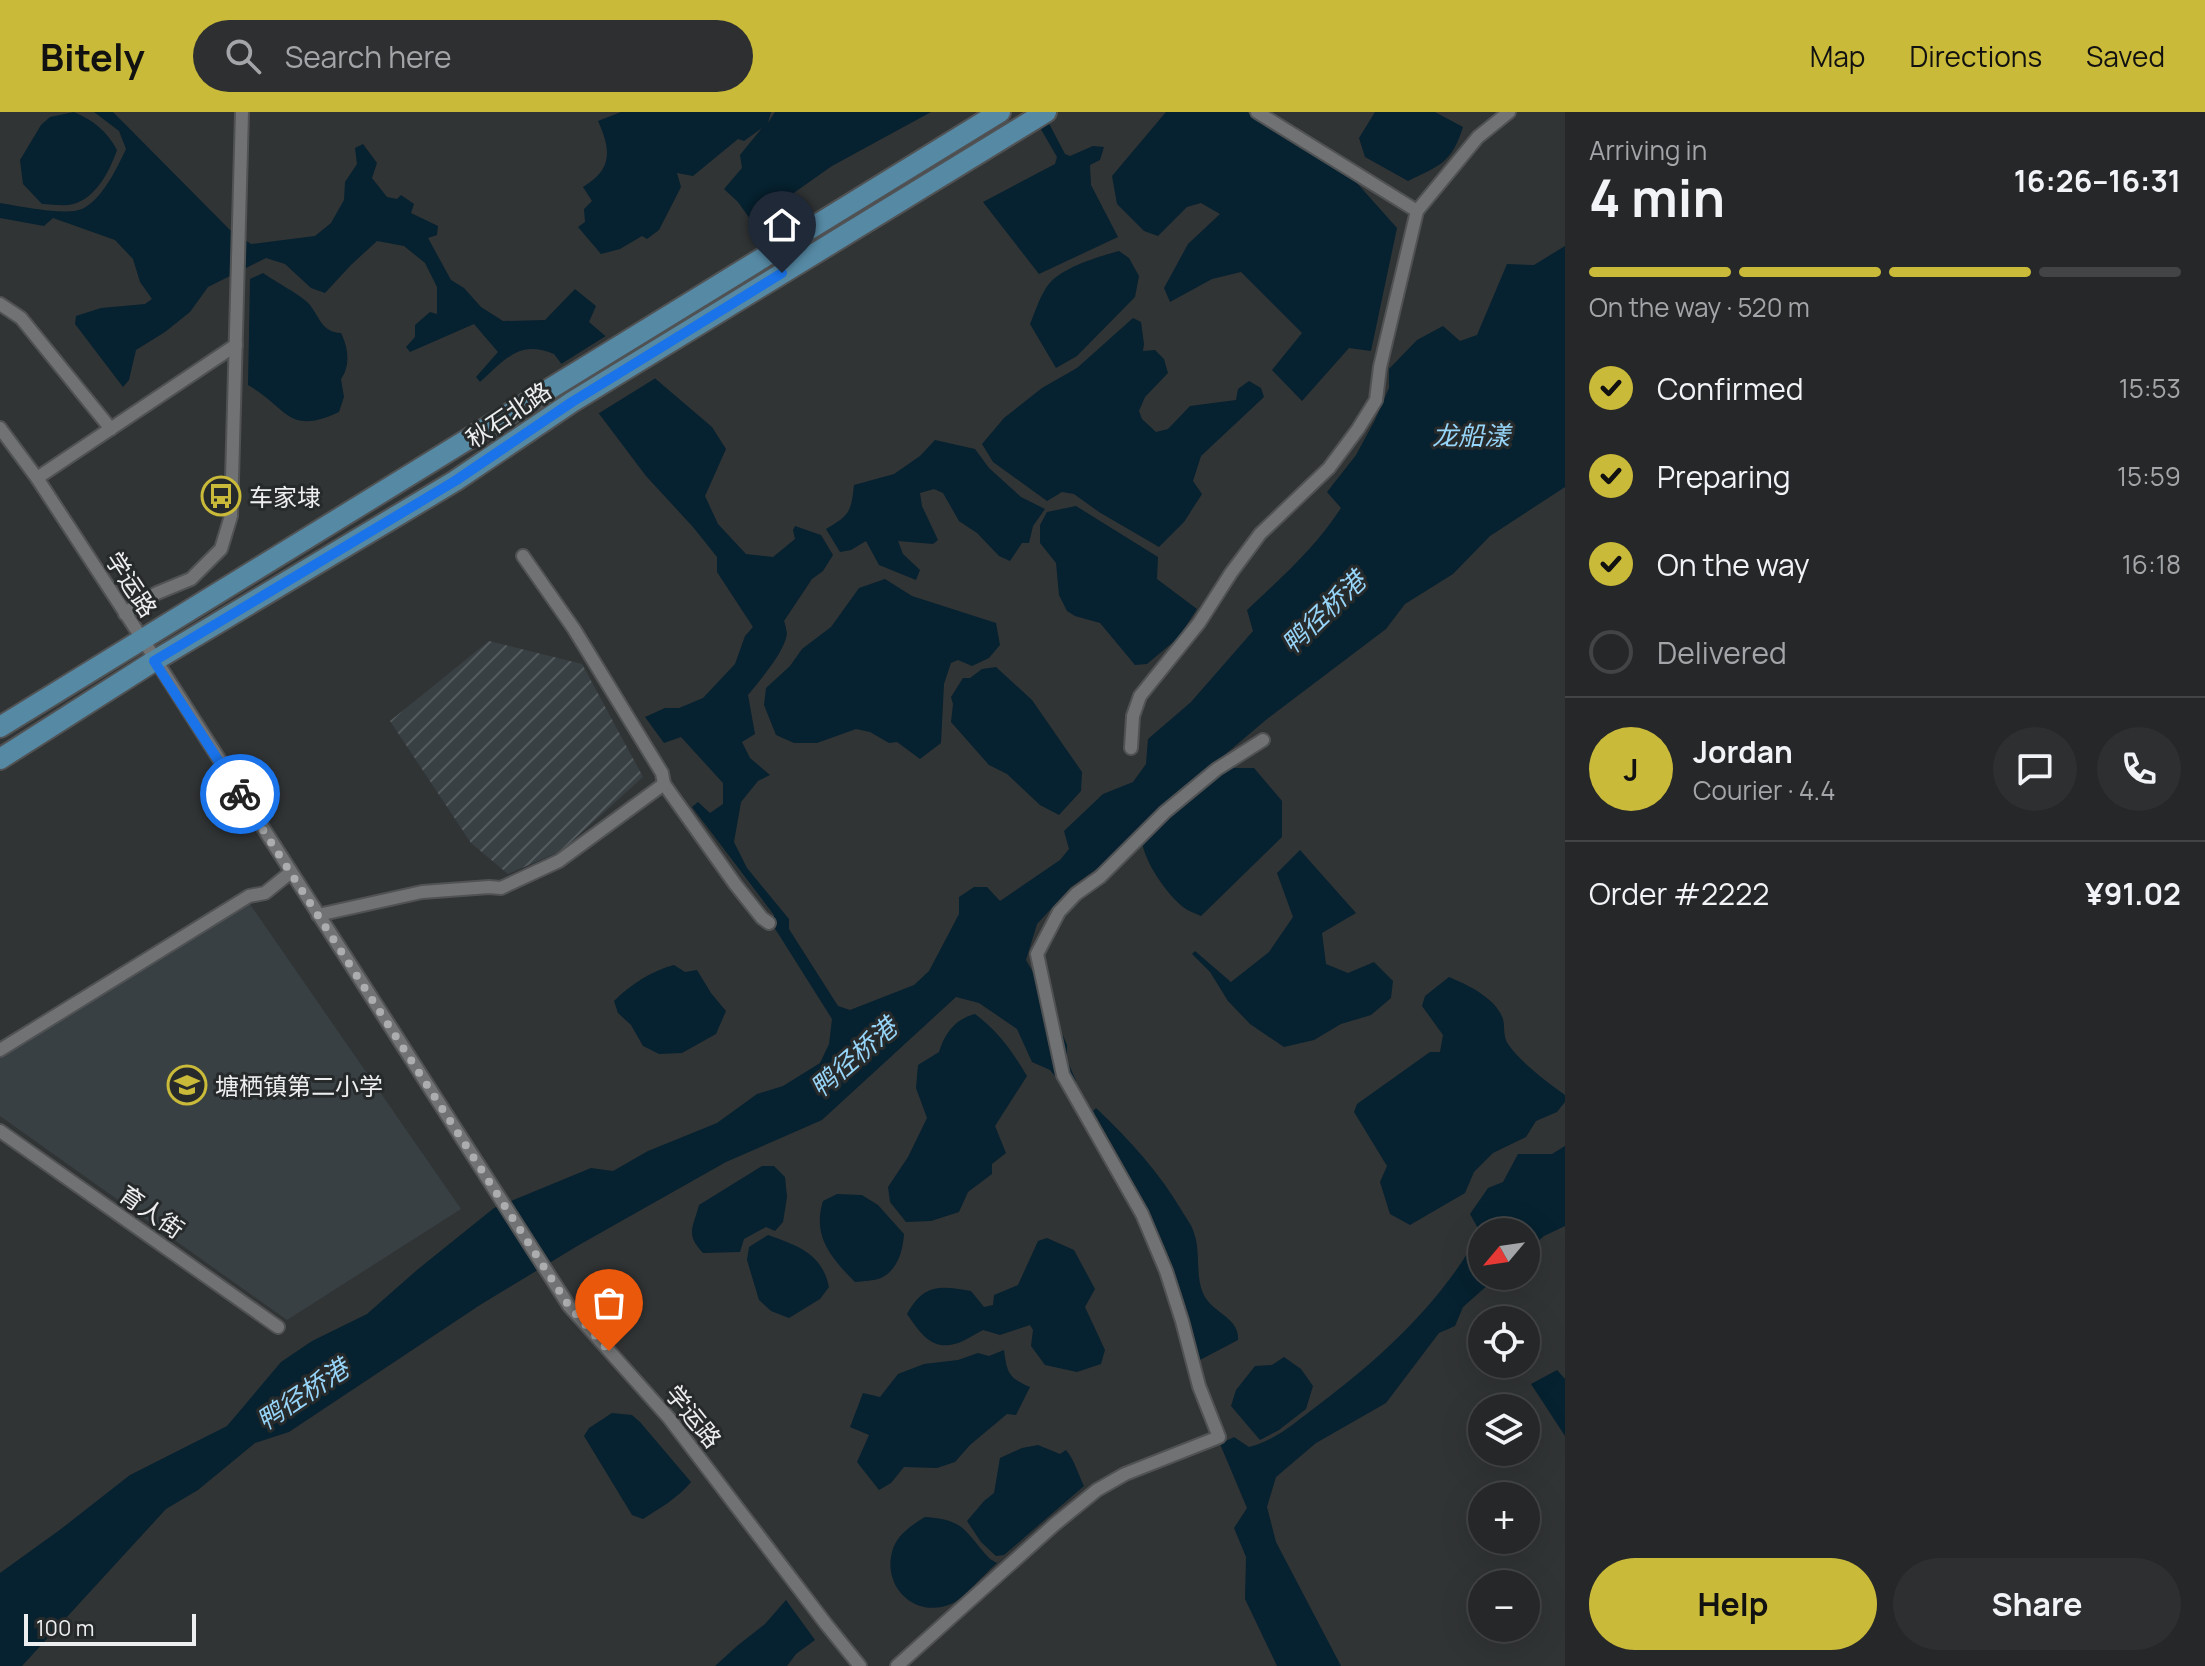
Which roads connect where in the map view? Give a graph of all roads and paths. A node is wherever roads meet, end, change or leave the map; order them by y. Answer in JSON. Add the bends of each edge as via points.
{"nodes":[{"id":1,"x":242,"y":112,"type":"edge"},
{"id":2,"x":1000,"y":112,"type":"edge"},
{"id":3,"x":1046,"y":112,"type":"edge"},
{"id":4,"x":1257,"y":112,"type":"edge"},
{"id":5,"x":1509,"y":112,"type":"edge"},
{"id":6,"x":1417,"y":211,"type":"junction"},
{"id":7,"x":0,"y":304,"type":"edge"},
{"id":8,"x":236,"y":345,"type":"junction"},
{"id":9,"x":0,"y":428,"type":"edge"},
{"id":10,"x":111,"y":429,"type":"junction"},
{"id":11,"x":37,"y":478,"type":"junction"},
{"id":12,"x":523,"y":556,"type":"dead end"},
{"id":13,"x":125,"y":614,"type":"junction"},
{"id":14,"x":143,"y":640,"type":"junction"},
{"id":15,"x":154,"y":661,"type":"junction"},
{"id":16,"x":0,"y":727,"type":"edge"},
{"id":17,"x":1263,"y":740,"type":"dead end"},
{"id":18,"x":1131,"y":748,"type":"dead end"},
{"id":19,"x":0,"y":759,"type":"edge"},
{"id":20,"x":664,"y":784,"type":"junction"},
{"id":21,"x":291,"y":872,"type":"junction"},
{"id":22,"x":318,"y":915,"type":"junction"},
{"id":23,"x":769,"y":923,"type":"dead end"},
{"id":24,"x":0,"y":1050,"type":"edge"},
{"id":25,"x":0,"y":1131,"type":"edge"},
{"id":26,"x":278,"y":1327,"type":"dead end"},
{"id":27,"x":860,"y":1666,"type":"edge"},
{"id":28,"x":897,"y":1666,"type":"edge"}],
"edges":[{"from":1,"to":8,"type":"street"},
{"from":2,"to":14,"type":"main road","name":"秋石北路"},
{"from":3,"to":15,"type":"main road","name":"秋石北路","via":[[572,402],[455,481]]},
{"from":4,"to":6,"type":"street"},
{"from":5,"to":6,"type":"street","via":[[1478,137]]},
{"from":6,"to":18,"type":"street","via":[[1376,400],[1329,468],[1260,534],[1140,696]]},
{"from":7,"to":10,"type":"street","via":[[21,318]]},
{"from":8,"to":10,"type":"street"},
{"from":8,"to":13,"type":"street","via":[[231,516],[221,549],[191,579]]},
{"from":9,"to":11,"type":"street","name":"学运路"},
{"from":10,"to":11,"type":"street"},
{"from":11,"to":13,"type":"street","name":"学运路"},
{"from":12,"to":20,"type":"street","via":[[574,629]]},
{"from":13,"to":14,"type":"street","name":"学运路"},
{"from":14,"to":15,"type":"street","name":"学运路"},
{"from":14,"to":16,"type":"main road","name":"秋石北路"},
{"from":15,"to":19,"type":"main road","name":"秋石北路"},
{"from":15,"to":21,"type":"street","name":"学运路"},
{"from":17,"to":28,"type":"street","via":[[1217,769],[1076,894],[1059,912],[1037,954],[1063,1075],[1142,1214],[1166,1271],[1219,1437],[1097,1490]]},
{"from":20,"to":22,"type":"street","via":[[559,861],[501,888],[422,892]]},
{"from":20,"to":23,"type":"street"},
{"from":21,"to":22,"type":"street","name":"学运路"},
{"from":21,"to":24,"type":"street","via":[[265,893],[249,896]]},
{"from":22,"to":27,"type":"street","name":"学运路","via":[[569,1306],[669,1418]]},
{"from":25,"to":26,"type":"street","name":"育人街"}]}
